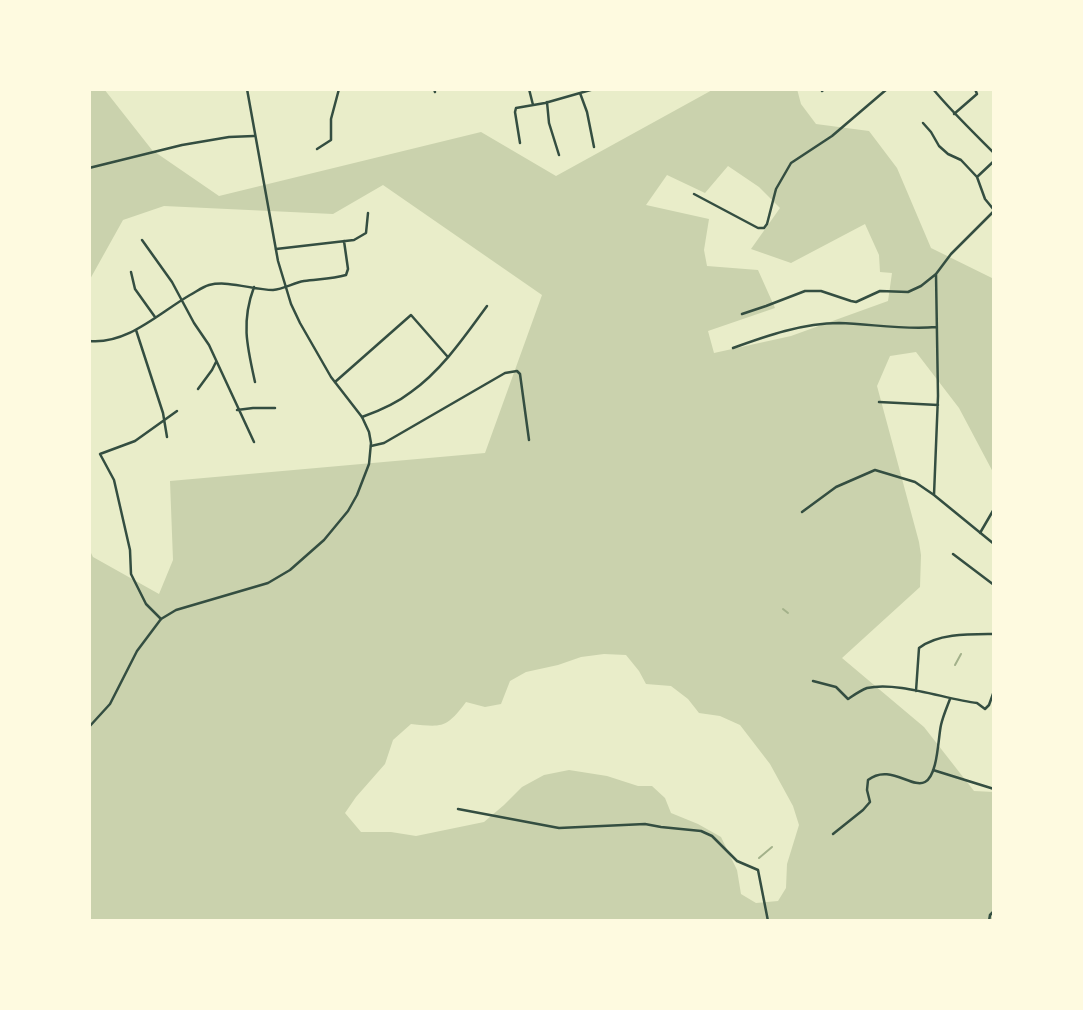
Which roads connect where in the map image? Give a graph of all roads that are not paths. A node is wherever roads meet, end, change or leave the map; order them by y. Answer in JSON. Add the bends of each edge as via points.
{"nodes":[{"id":1,"x":247,"y":89,"type":"edge"},
{"id":2,"x":339,"y":89,"type":"edge"},
{"id":3,"x":529,"y":89,"type":"edge"},
{"id":4,"x":594,"y":89,"type":"edge"},
{"id":5,"x":887,"y":89,"type":"edge"},
{"id":6,"x":933,"y":89,"type":"edge"},
{"id":7,"x":975,"y":89,"type":"edge"},
{"id":8,"x":582,"y":92,"type":"edge"},
{"id":9,"x":547,"y":102,"type":"junction"},
{"id":10,"x":533,"y":105,"type":"junction"},
{"id":11,"x":954,"y":114,"type":"junction"},
{"id":12,"x":923,"y":123,"type":"dead end"},
{"id":13,"x":254,"y":136,"type":"junction"},
{"id":14,"x":520,"y":143,"type":"dead end"},
{"id":15,"x":594,"y":147,"type":"dead end"},
{"id":16,"x":317,"y":149,"type":"dead end"},
{"id":17,"x":994,"y":153,"type":"edge"},
{"id":18,"x":559,"y":155,"type":"dead end"},
{"id":19,"x":994,"y":161,"type":"edge"},
{"id":20,"x":89,"y":168,"type":"edge"},
{"id":21,"x":976,"y":177,"type":"junction"},
{"id":22,"x":694,"y":194,"type":"dead end"},
{"id":23,"x":994,"y":211,"type":"edge"},
{"id":24,"x":368,"y":214,"type":"dead end"},
{"id":25,"x":142,"y":240,"type":"dead end"},
{"id":26,"x":344,"y":241,"type":"junction"},
{"id":27,"x":276,"y":249,"type":"junction"},
{"id":28,"x":131,"y":272,"type":"dead end"},
{"id":29,"x":936,"y":274,"type":"junction"},
{"id":30,"x":254,"y":287,"type":"junction"},
{"id":31,"x":288,"y":287,"type":"junction"},
{"id":32,"x":182,"y":300,"type":"junction"},
{"id":33,"x":487,"y":306,"type":"dead end"},
{"id":34,"x":742,"y":314,"type":"dead end"},
{"id":35,"x":155,"y":317,"type":"junction"},
{"id":36,"x":936,"y":327,"type":"junction"},
{"id":37,"x":136,"y":330,"type":"junction"},
{"id":38,"x":89,"y":341,"type":"edge"},
{"id":39,"x":733,"y":348,"type":"dead end"},
{"id":40,"x":447,"y":356,"type":"junction"},
{"id":41,"x":216,"y":362,"type":"junction"},
{"id":42,"x":256,"y":382,"type":"dead end"},
{"id":43,"x":335,"y":382,"type":"junction"},
{"id":44,"x":198,"y":389,"type":"dead end"},
{"id":45,"x":879,"y":402,"type":"dead end"},
{"id":46,"x":937,"y":405,"type":"junction"},
{"id":47,"x":275,"y":408,"type":"dead end"},
{"id":48,"x":237,"y":410,"type":"junction"},
{"id":49,"x":177,"y":411,"type":"dead end"},
{"id":50,"x":362,"y":417,"type":"junction"},
{"id":51,"x":165,"y":421,"type":"junction"},
{"id":52,"x":167,"y":437,"type":"dead end"},
{"id":53,"x":529,"y":440,"type":"dead end"},
{"id":54,"x":254,"y":442,"type":"dead end"},
{"id":55,"x":371,"y":446,"type":"junction"},
{"id":56,"x":934,"y":495,"type":"junction"},
{"id":57,"x":994,"y":509,"type":"edge"},
{"id":58,"x":802,"y":512,"type":"dead end"},
{"id":59,"x":980,"y":533,"type":"junction"},
{"id":60,"x":994,"y":544,"type":"edge"},
{"id":61,"x":953,"y":554,"type":"dead end"},
{"id":62,"x":994,"y":585,"type":"edge"},
{"id":63,"x":161,"y":619,"type":"junction"},
{"id":64,"x":994,"y":634,"type":"edge"},
{"id":65,"x":813,"y":681,"type":"dead end"},
{"id":66,"x":915,"y":691,"type":"junction"},
{"id":67,"x":994,"y":691,"type":"edge"},
{"id":68,"x":950,"y":699,"type":"junction"},
{"id":69,"x":89,"y":727,"type":"edge"},
{"id":70,"x":933,"y":770,"type":"junction"},
{"id":71,"x":994,"y":789,"type":"edge"},
{"id":72,"x":458,"y":809,"type":"dead end"},
{"id":73,"x":833,"y":834,"type":"dead end"},
{"id":74,"x":994,"y":911,"type":"edge"},
{"id":75,"x":768,"y":921,"type":"edge"},
{"id":76,"x":989,"y":921,"type":"edge"}],
"edges":[{"from":1,"to":13,"type":"street"},
{"from":2,"to":16,"type":"street","via":[[331,140]]},
{"from":3,"to":10,"type":"street"},
{"from":4,"to":8,"type":"street"},
{"from":5,"to":22,"type":"street","via":[[832,136],[791,163],[776,189],[764,228]]},
{"from":6,"to":11,"type":"street"},
{"from":7,"to":11,"type":"street","via":[[977,94]]},
{"from":8,"to":9,"type":"street"},
{"from":8,"to":15,"type":"street"},
{"from":9,"to":10,"type":"street"},
{"from":9,"to":18,"type":"street"},
{"from":10,"to":14,"type":"street","via":[[516,108]]},
{"from":11,"to":17,"type":"street"},
{"from":12,"to":21,"type":"street","via":[[939,146]]},
{"from":13,"to":20,"type":"street","via":[[182,145]]},
{"from":13,"to":27,"type":"street"},
{"from":19,"to":21,"type":"street"},
{"from":21,"to":23,"type":"street"},
{"from":23,"to":29,"type":"street"},
{"from":24,"to":26,"type":"street","via":[[366,233]]},
{"from":25,"to":32,"type":"street"},
{"from":26,"to":27,"type":"street"},
{"from":26,"to":31,"type":"street","via":[[346,275]]},
{"from":27,"to":31,"type":"street"},
{"from":28,"to":35,"type":"street","via":[[135,289]]},
{"from":29,"to":34,"type":"street","via":[[908,292],[880,291],[851,302],[821,291],[805,291]]},
{"from":29,"to":36,"type":"street"},
{"from":30,"to":31,"type":"street"},
{"from":30,"to":32,"type":"street","via":[[209,285]]},
{"from":30,"to":42,"type":"street","via":[[246,327]]},
{"from":31,"to":43,"type":"street","via":[[300,323]]},
{"from":32,"to":35,"type":"street"},
{"from":32,"to":41,"type":"street"},
{"from":33,"to":40,"type":"street"},
{"from":35,"to":37,"type":"street"},
{"from":36,"to":39,"type":"street","via":[[836,323],[804,327]]},
{"from":36,"to":46,"type":"street"},
{"from":37,"to":38,"type":"street","via":[[110,340]]},
{"from":37,"to":51,"type":"street"},
{"from":40,"to":43,"type":"street","via":[[411,315]]},
{"from":40,"to":50,"type":"street","via":[[411,393]]},
{"from":41,"to":44,"type":"street"},
{"from":41,"to":48,"type":"street"},
{"from":43,"to":50,"type":"street"},
{"from":45,"to":46,"type":"street"},
{"from":46,"to":56,"type":"street"},
{"from":47,"to":48,"type":"street"},
{"from":48,"to":54,"type":"street"},
{"from":49,"to":51,"type":"street"},
{"from":50,"to":55,"type":"street"},
{"from":51,"to":52,"type":"street"},
{"from":51,"to":63,"type":"street","via":[[135,441],[100,454],[114,480],[131,574],[146,604]]},
{"from":53,"to":55,"type":"street","via":[[517,371],[505,373],[384,443]]},
{"from":55,"to":63,"type":"street","via":[[369,464],[348,511],[300,562],[268,583],[176,610]]},
{"from":56,"to":58,"type":"street","via":[[915,482],[875,470],[836,487]]},
{"from":56,"to":59,"type":"street"},
{"from":57,"to":59,"type":"street"},
{"from":59,"to":60,"type":"street"},
{"from":61,"to":62,"type":"street"},
{"from":63,"to":69,"type":"street","via":[[137,651],[110,704]]},
{"from":64,"to":66,"type":"street","via":[[935,640],[919,648]]},
{"from":65,"to":66,"type":"street","via":[[835,687],[848,699],[866,688]]},
{"from":66,"to":68,"type":"street"},
{"from":67,"to":68,"type":"street","via":[[985,709],[977,703]]},
{"from":68,"to":70,"type":"street"},
{"from":70,"to":71,"type":"street"},
{"from":70,"to":73,"type":"street","via":[[925,782],[917,783],[885,774],[874,776],[868,780],[870,802]]},
{"from":72,"to":75,"type":"street","via":[[559,828],[645,824],[707,833],[732,858],[758,870]]},
{"from":74,"to":76,"type":"street"}]}
